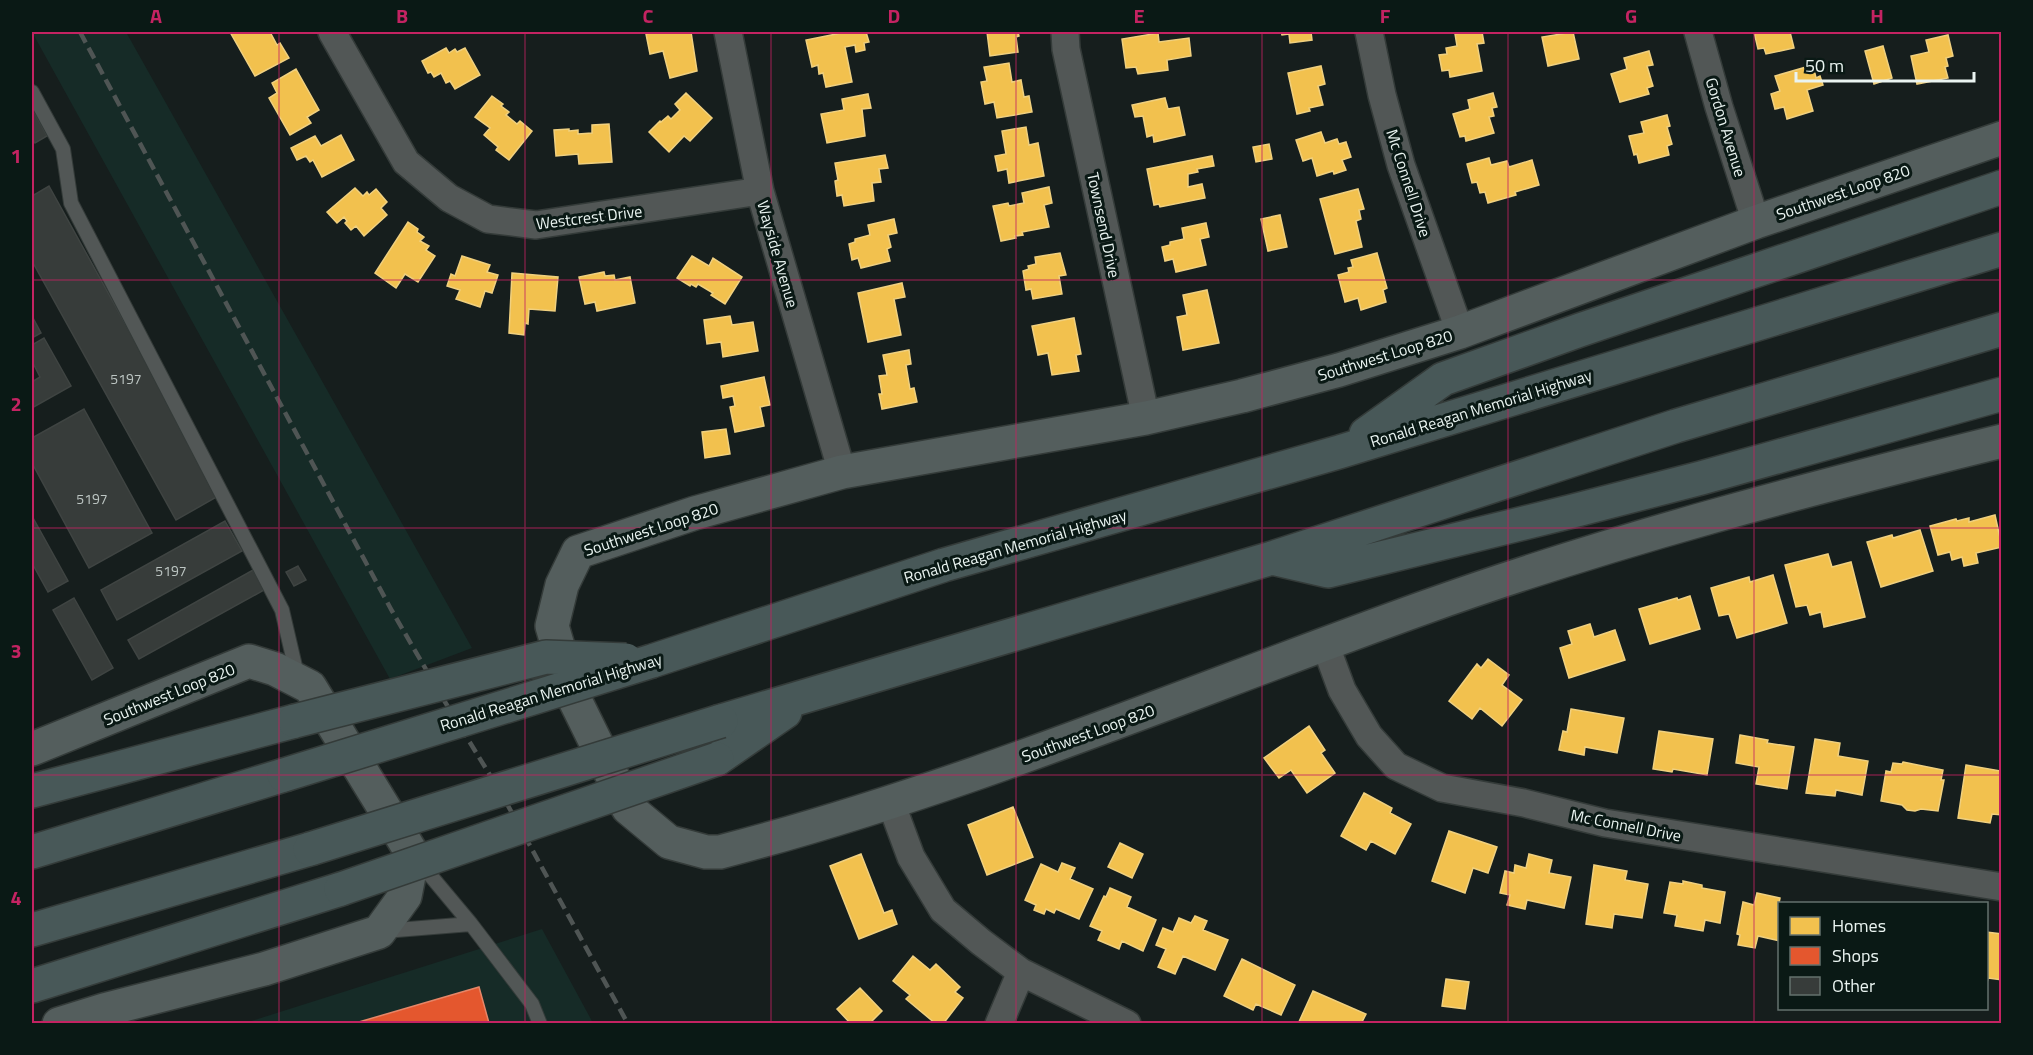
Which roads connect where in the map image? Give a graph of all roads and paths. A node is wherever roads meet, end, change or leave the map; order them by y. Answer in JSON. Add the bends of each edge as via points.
{"nodes":[{"id":1,"x":332,"y":32,"type":"edge"},
{"id":2,"x":728,"y":32,"type":"edge"},
{"id":3,"x":1065,"y":32,"type":"edge"},
{"id":4,"x":1369,"y":32,"type":"edge"},
{"id":5,"x":1698,"y":32,"type":"edge"},
{"id":6,"x":32,"y":92,"type":"edge"},
{"id":7,"x":2001,"y":138,"type":"edge"},
{"id":8,"x":2001,"y":187,"type":"edge"},
{"id":9,"x":760,"y":191,"type":"junction"},
{"id":10,"x":1756,"y":222,"type":"junction"},
{"id":11,"x":2001,"y":249,"type":"edge"},
{"id":12,"x":2001,"y":329,"type":"edge"},
{"id":13,"x":1460,"y":332,"type":"junction"},
{"id":14,"x":2001,"y":394,"type":"edge"},
{"id":15,"x":1146,"y":418,"type":"junction"},
{"id":16,"x":2001,"y":441,"type":"edge"},
{"id":17,"x":1340,"y":452,"type":"junction"},
{"id":18,"x":842,"y":472,"type":"junction"},
{"id":19,"x":1272,"y":558,"type":"junction"},
{"id":20,"x":1325,"y":644,"type":"junction"},
{"id":21,"x":652,"y":661,"type":"junction"},
{"id":22,"x":299,"y":682,"type":"junction"},
{"id":23,"x":808,"y":697,"type":"junction"},
{"id":24,"x":32,"y":749,"type":"edge"},
{"id":25,"x":32,"y":791,"type":"edge"},
{"id":26,"x":891,"y":803,"type":"junction"},
{"id":27,"x":32,"y":852,"type":"edge"},
{"id":28,"x":413,"y":855,"type":"junction"},
{"id":29,"x":2001,"y":887,"type":"edge"},
{"id":30,"x":471,"y":924,"type":"junction"},
{"id":31,"x":32,"y":930,"type":"edge"},
{"id":32,"x":379,"y":932,"type":"junction"},
{"id":33,"x":1021,"y":972,"type":"junction"},
{"id":34,"x":32,"y":986,"type":"edge"},
{"id":35,"x":106,"y":1017,"type":"edge"},
{"id":36,"x":59,"y":1023,"type":"edge"},
{"id":37,"x":540,"y":1023,"type":"edge"},
{"id":38,"x":999,"y":1023,"type":"edge"},
{"id":39,"x":1127,"y":1023,"type":"edge"}],
"edges":[{"from":1,"to":9,"type":"street","name":"Westcrest Drive","via":[[406,162],[449,198],[488,219],[536,225]]},
{"from":2,"to":9,"type":"street","name":"Wayside Avenue"},
{"from":3,"to":15,"type":"street","name":"Townsend Drive"},
{"from":4,"to":13,"type":"street","name":"Mc Connell Drive","via":[[1401,165]]},
{"from":5,"to":10,"type":"street","name":"Gordon Avenue"},
{"from":6,"to":22,"type":"lane","via":[[63,149],[71,203],[282,609]]},
{"from":7,"to":10,"type":"main road","name":"Southwest Loop 820"},
{"from":8,"to":17,"type":"highway","via":[[1443,380]]},
{"from":9,"to":18,"type":"street","name":"Wayside Avenue"},
{"from":10,"to":13,"type":"main road","name":"Southwest Loop 820"},
{"from":11,"to":17,"type":"highway","name":"Ronald Reagan Memorial Highway"},
{"from":12,"to":19,"type":"highway","via":[[1677,426]]},
{"from":13,"to":15,"type":"main road","name":"Southwest Loop 820","via":[[1339,370]]},
{"from":14,"to":19,"type":"highway","via":[[1701,478],[1328,571]]},
{"from":15,"to":18,"type":"main road","name":"Southwest Loop 820"},
{"from":16,"to":20,"type":"main road","name":"Southwest Loop 820","via":[[1844,480],[1601,549]]},
{"from":17,"to":21,"type":"highway","name":"Ronald Reagan Memorial Highway","via":[[944,566]]},
{"from":18,"to":26,"type":"main road","name":"Southwest Loop 820","via":[[695,513],[578,552],[562,585],[552,626],[572,693],[628,808],[669,842],[720,852]]},
{"from":19,"to":23,"type":"highway"},
{"from":20,"to":26,"type":"main road","name":"Southwest Loop 820","via":[[1072,740]]},
{"from":20,"to":29,"type":"street","name":"Mc Connell Drive","via":[[1342,690],[1369,736],[1396,765],[1442,788],[1605,823]]},
{"from":21,"to":25,"type":"highway","bridge":true,"via":[[546,657]]},
{"from":21,"to":27,"type":"highway","name":"Ronald Reagan Memorial Highway","bridge":true},
{"from":22,"to":24,"type":"main road","name":"Southwest Loop 820","via":[[249,661]]},
{"from":22,"to":28,"type":"main road","name":"Southwest Loop 820","via":[[310,687]]},
{"from":23,"to":31,"type":"highway","bridge":true},
{"from":23,"to":34,"type":"highway","bridge":true,"via":[[717,759],[341,889]]},
{"from":26,"to":33,"type":"street","via":[[911,857],[943,910]]},
{"from":28,"to":30,"type":"lane"},
{"from":28,"to":32,"type":"main road","via":[[405,896]]},
{"from":30,"to":32,"type":"lane"},
{"from":30,"to":37,"type":"lane","via":[[532,1004]]},
{"from":32,"to":35,"type":"main road"},
{"from":33,"to":38,"type":"street"},
{"from":33,"to":39,"type":"street"},
{"from":35,"to":36,"type":"main road"}]}
